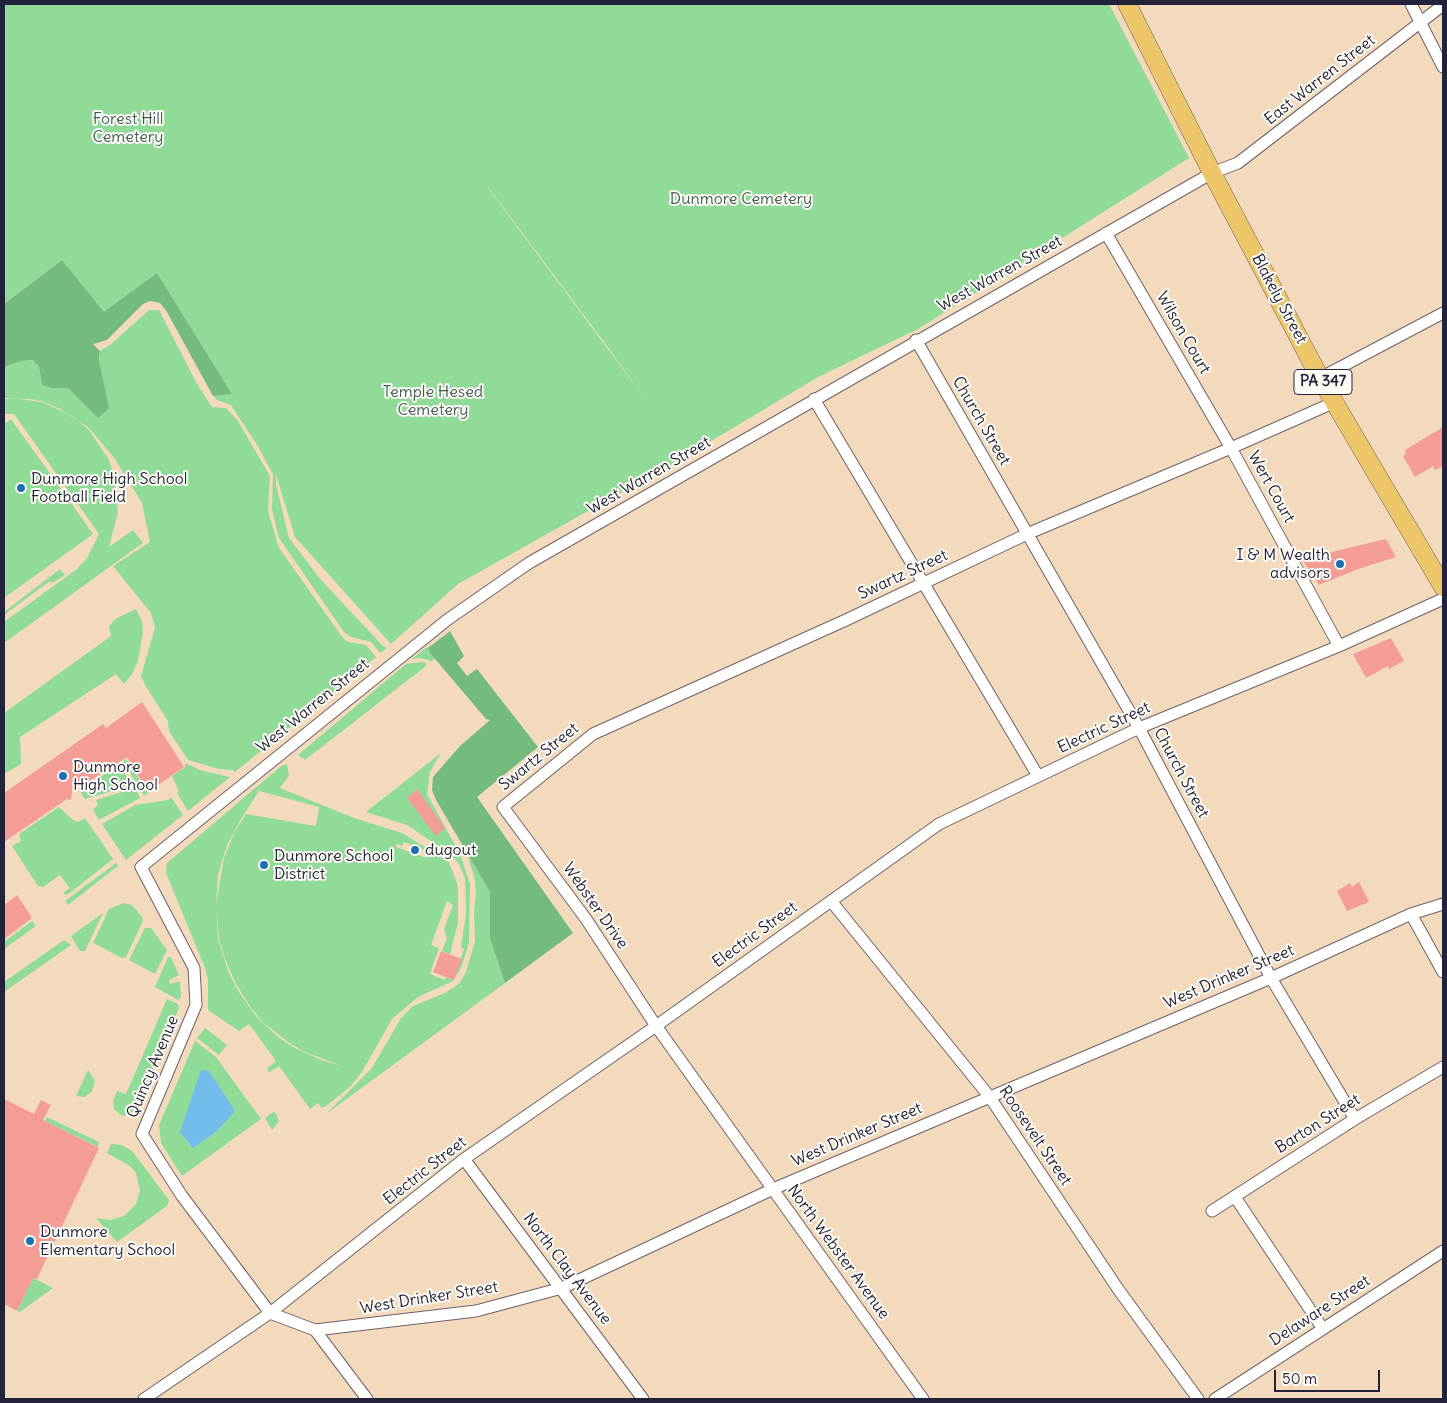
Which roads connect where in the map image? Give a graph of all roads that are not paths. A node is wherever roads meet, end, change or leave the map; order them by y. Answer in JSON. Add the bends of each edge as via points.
{"nodes":[{"id":1,"x":1127,"y":4,"type":"edge"},
{"id":2,"x":1411,"y":4,"type":"edge"},
{"id":3,"x":1443,"y":5,"type":"edge"},
{"id":4,"x":1421,"y":22,"type":"junction"},
{"id":5,"x":1443,"y":67,"type":"edge"},
{"id":6,"x":1212,"y":173,"type":"junction"},
{"id":7,"x":1106,"y":233,"type":"junction"},
{"id":8,"x":1443,"y":314,"type":"edge"},
{"id":9,"x":916,"y":340,"type":"junction"},
{"id":10,"x":1320,"y":378,"type":"junction"},
{"id":11,"x":814,"y":399,"type":"junction"},
{"id":12,"x":1334,"y":402,"type":"junction"},
{"id":13,"x":1232,"y":448,"type":"junction"},
{"id":14,"x":1027,"y":534,"type":"junction"},
{"id":15,"x":922,"y":584,"type":"junction"},
{"id":16,"x":1443,"y":587,"type":"edge"},
{"id":17,"x":1443,"y":600,"type":"edge"},
{"id":18,"x":1339,"y":646,"type":"junction"},
{"id":19,"x":1139,"y":728,"type":"junction"},
{"id":20,"x":1038,"y":776,"type":"junction"},
{"id":21,"x":503,"y":807,"type":"joint"},
{"id":22,"x":142,"y":867,"type":"joint"},
{"id":23,"x":832,"y":900,"type":"junction"},
{"id":24,"x":1443,"y":904,"type":"edge"},
{"id":25,"x":1411,"y":914,"type":"junction"},
{"id":26,"x":1443,"y":972,"type":"edge"},
{"id":27,"x":1271,"y":978,"type":"junction"},
{"id":28,"x":656,"y":1026,"type":"junction"},
{"id":29,"x":1443,"y":1067,"type":"edge"},
{"id":30,"x":989,"y":1096,"type":"junction"},
{"id":31,"x":1355,"y":1119,"type":"junction"},
{"id":32,"x":464,"y":1159,"type":"junction"},
{"id":33,"x":773,"y":1189,"type":"junction"},
{"id":34,"x":1235,"y":1197,"type":"junction"},
{"id":35,"x":1212,"y":1211,"type":"dead end"},
{"id":36,"x":1443,"y":1251,"type":"edge"},
{"id":37,"x":562,"y":1288,"type":"junction"},
{"id":38,"x":270,"y":1313,"type":"junction"},
{"id":39,"x":1323,"y":1329,"type":"junction"},
{"id":40,"x":316,"y":1330,"type":"junction"},
{"id":41,"x":144,"y":1399,"type":"edge"},
{"id":42,"x":367,"y":1399,"type":"edge"},
{"id":43,"x":643,"y":1399,"type":"edge"},
{"id":44,"x":924,"y":1399,"type":"edge"},
{"id":45,"x":1198,"y":1399,"type":"edge"},
{"id":46,"x":1215,"y":1399,"type":"edge"}],
"edges":[{"from":1,"to":6,"type":"main road","name":"Blakely Street","number":"PA 347"},
{"from":2,"to":4,"type":"street"},
{"from":3,"to":4,"type":"street","name":"East Warren Street"},
{"from":4,"to":5,"type":"street"},
{"from":4,"to":6,"type":"street","name":"East Warren Street","via":[[1238,163]]},
{"from":6,"to":7,"type":"street","name":"West Warren Street"},
{"from":6,"to":10,"type":"main road","name":"Blakely Street","number":"PA 347"},
{"from":7,"to":9,"type":"street","name":"West Warren Street"},
{"from":7,"to":13,"type":"street","name":"Wilson Court"},
{"from":8,"to":10,"type":"street"},
{"from":9,"to":11,"type":"street","name":"West Warren Street"},
{"from":9,"to":14,"type":"street","name":"Church Street"},
{"from":10,"to":12,"type":"main road","name":"Blakely Street","number":"PA 347"},
{"from":11,"to":15,"type":"street"},
{"from":11,"to":22,"type":"street","name":"West Warren Street","via":[[529,563],[447,620]]},
{"from":12,"to":13,"type":"street","name":"Swartz Street"},
{"from":12,"to":16,"type":"main road","name":"Blakely Street","number":"PA 347"},
{"from":13,"to":14,"type":"street","name":"Swartz Street"},
{"from":13,"to":18,"type":"street","name":"Wert Court"},
{"from":14,"to":15,"type":"street","name":"Swartz Street"},
{"from":14,"to":19,"type":"street","name":"Church Street"},
{"from":15,"to":20,"type":"street"},
{"from":15,"to":21,"type":"street","name":"Swartz Street","via":[[593,734]]},
{"from":17,"to":18,"type":"street","name":"Electric Street"},
{"from":18,"to":19,"type":"street","name":"Electric Street"},
{"from":19,"to":20,"type":"street","name":"Electric Street"},
{"from":19,"to":27,"type":"street","name":"Church Street"},
{"from":20,"to":23,"type":"street","name":"Electric Street","via":[[939,824]]},
{"from":21,"to":28,"type":"street","name":"Webster Drive","via":[[586,919]]},
{"from":22,"to":38,"type":"street","name":"Quincy Avenue","via":[[194,968],[196,1006],[142,1134],[182,1196]]},
{"from":23,"to":28,"type":"street","name":"Electric Street"},
{"from":23,"to":30,"type":"street","name":"Roosevelt Street"},
{"from":24,"to":25,"type":"street","name":"West Drinker Street"},
{"from":25,"to":26,"type":"street"},
{"from":25,"to":27,"type":"street","name":"West Drinker Street"},
{"from":27,"to":30,"type":"street","name":"West Drinker Street"},
{"from":27,"to":31,"type":"street","name":"Church Street"},
{"from":28,"to":32,"type":"street","name":"Electric Street"},
{"from":28,"to":33,"type":"street","name":"North Webster Avenue"},
{"from":29,"to":31,"type":"street","name":"Barton Street"},
{"from":30,"to":33,"type":"street","name":"West Drinker Street"},
{"from":30,"to":45,"type":"street","name":"Roosevelt Street","via":[[1118,1289]]},
{"from":31,"to":34,"type":"street","name":"Barton Street"},
{"from":32,"to":37,"type":"street","name":"North Clay Avenue"},
{"from":32,"to":38,"type":"street","name":"Electric Street"},
{"from":33,"to":37,"type":"street","name":"West Drinker Street"},
{"from":33,"to":44,"type":"street","name":"North Webster Avenue"},
{"from":34,"to":35,"type":"street","name":"Barton Street"},
{"from":34,"to":39,"type":"street"},
{"from":36,"to":39,"type":"street","name":"Delaware Street"},
{"from":37,"to":40,"type":"street","name":"West Drinker Street","via":[[476,1311]]},
{"from":37,"to":43,"type":"street","name":"North Clay Avenue"},
{"from":38,"to":40,"type":"street","name":"West Drinker Street"},
{"from":38,"to":41,"type":"street","name":"Electric Street"},
{"from":39,"to":46,"type":"street","name":"Delaware Street"},
{"from":40,"to":42,"type":"street"}]}
